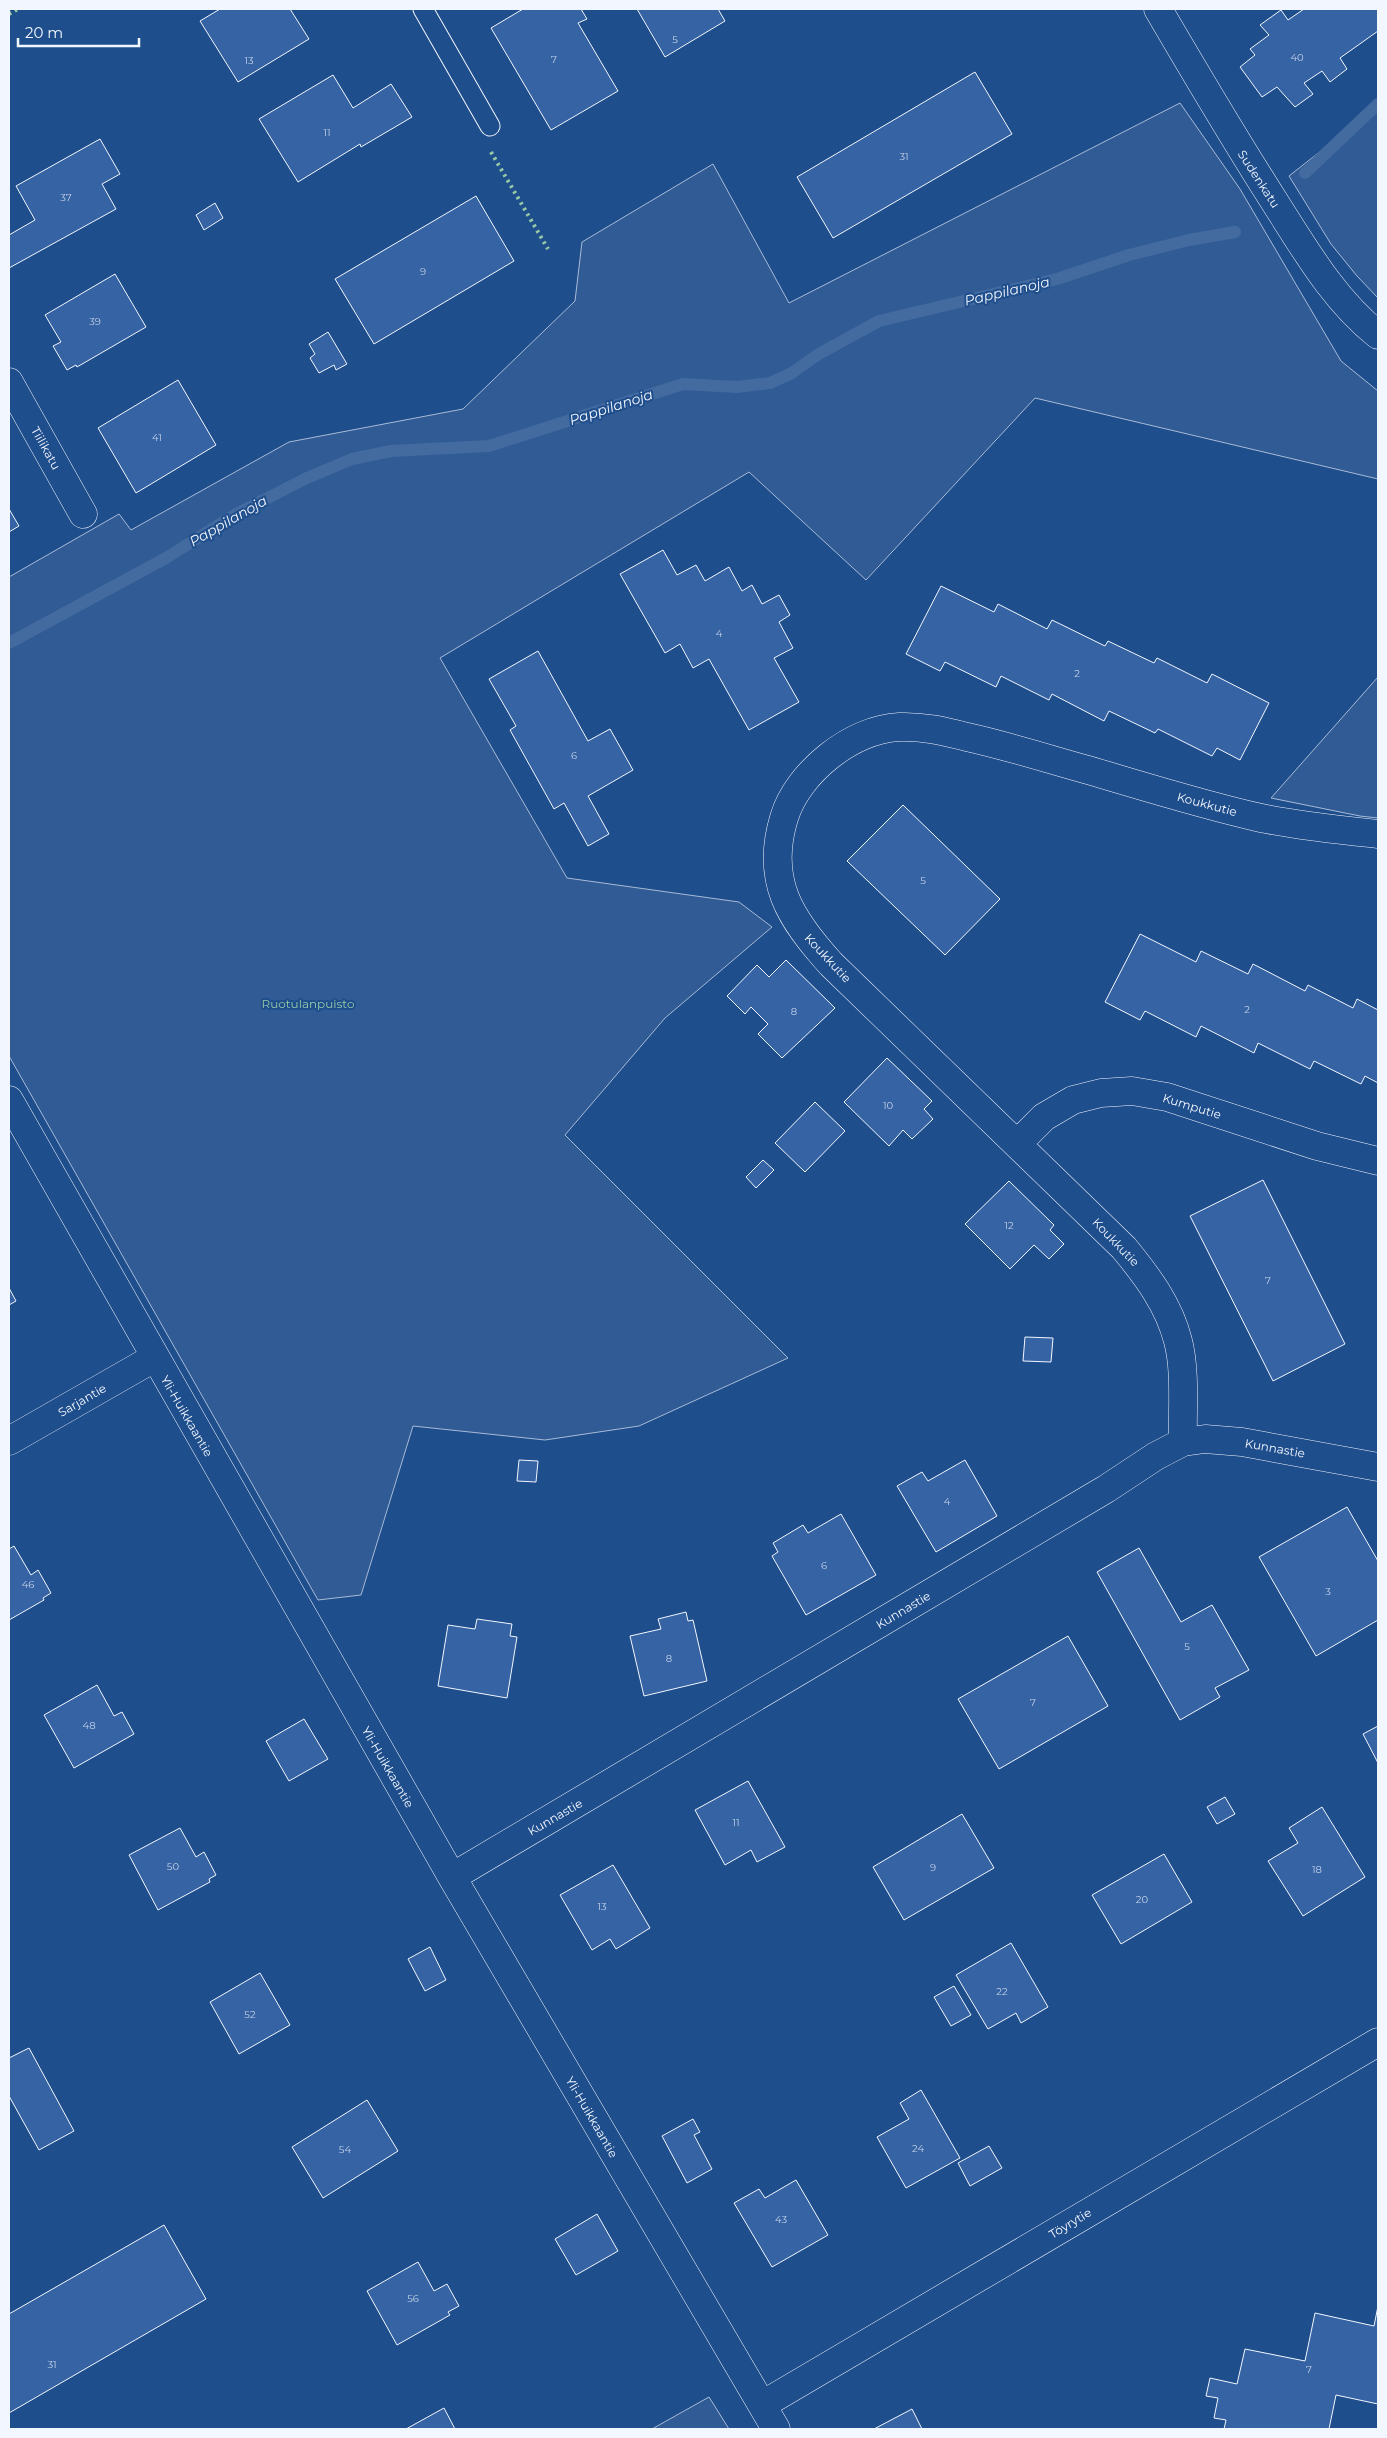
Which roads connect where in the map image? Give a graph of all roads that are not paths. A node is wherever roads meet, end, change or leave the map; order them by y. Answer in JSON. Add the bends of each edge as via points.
{"nodes":[{"id":1,"x":423,"y":9,"type":"edge"},
{"id":2,"x":1158,"y":9,"type":"edge"},
{"id":3,"x":490,"y":126,"type":"dead end"},
{"id":4,"x":1378,"y":335,"type":"edge"},
{"id":5,"x":9,"y":382,"type":"edge"},
{"id":6,"x":83,"y":514,"type":"dead end"},
{"id":7,"x":1378,"y":834,"type":"edge"},
{"id":8,"x":9,"y":1100,"type":"edge"},
{"id":9,"x":1017,"y":1144,"type":"junction"},
{"id":10,"x":1378,"y":1161,"type":"edge"},
{"id":11,"x":154,"y":1358,"type":"junction"},
{"id":12,"x":9,"y":1442,"type":"edge"},
{"id":13,"x":1183,"y":1442,"type":"junction"},
{"id":14,"x":1378,"y":1467,"type":"edge"},
{"id":15,"x":452,"y":1877,"type":"junction"},
{"id":16,"x":1378,"y":2042,"type":"edge"},
{"id":17,"x":762,"y":2405,"type":"junction"},
{"id":18,"x":776,"y":2429,"type":"edge"}],
"edges":[{"from":1,"to":3,"type":"lane"},
{"from":2,"to":4,"type":"street","name":"Sudenkatu","via":[[1236,142],[1322,277]]},
{"from":5,"to":6,"type":"street","name":"Tiilikatu"},
{"from":7,"to":9,"type":"street","name":"Koukkutie","via":[[1264,818],[1207,805],[934,728],[875,730],[824,759],[786,809],[778,835],[776,862],[784,900],[804,935],[831,964]]},
{"from":8,"to":11,"type":"street","name":"Yli-Huikkaantie"},
{"from":9,"to":10,"type":"street","name":"Kumputie","via":[[1044,1117],[1073,1100],[1101,1093],[1132,1091],[1167,1097],[1317,1146]]},
{"from":9,"to":13,"type":"street","name":"Koukkutie","via":[[1124,1248],[1148,1278],[1168,1314],[1178,1342]]},
{"from":11,"to":12,"type":"street","name":"Sarjantie"},
{"from":11,"to":15,"type":"street","name":"Yli-Huikkaantie"},
{"from":13,"to":14,"type":"street","name":"Kunnastie","via":[[1205,1439],[1242,1442]]},
{"from":13,"to":15,"type":"street","name":"Kunnastie"},
{"from":15,"to":17,"type":"street","name":"Yli-Huikkaantie"},
{"from":16,"to":17,"type":"street","name":"Töyrytie"},
{"from":17,"to":18,"type":"street","name":"Yli-Huikkaantie"}]}
